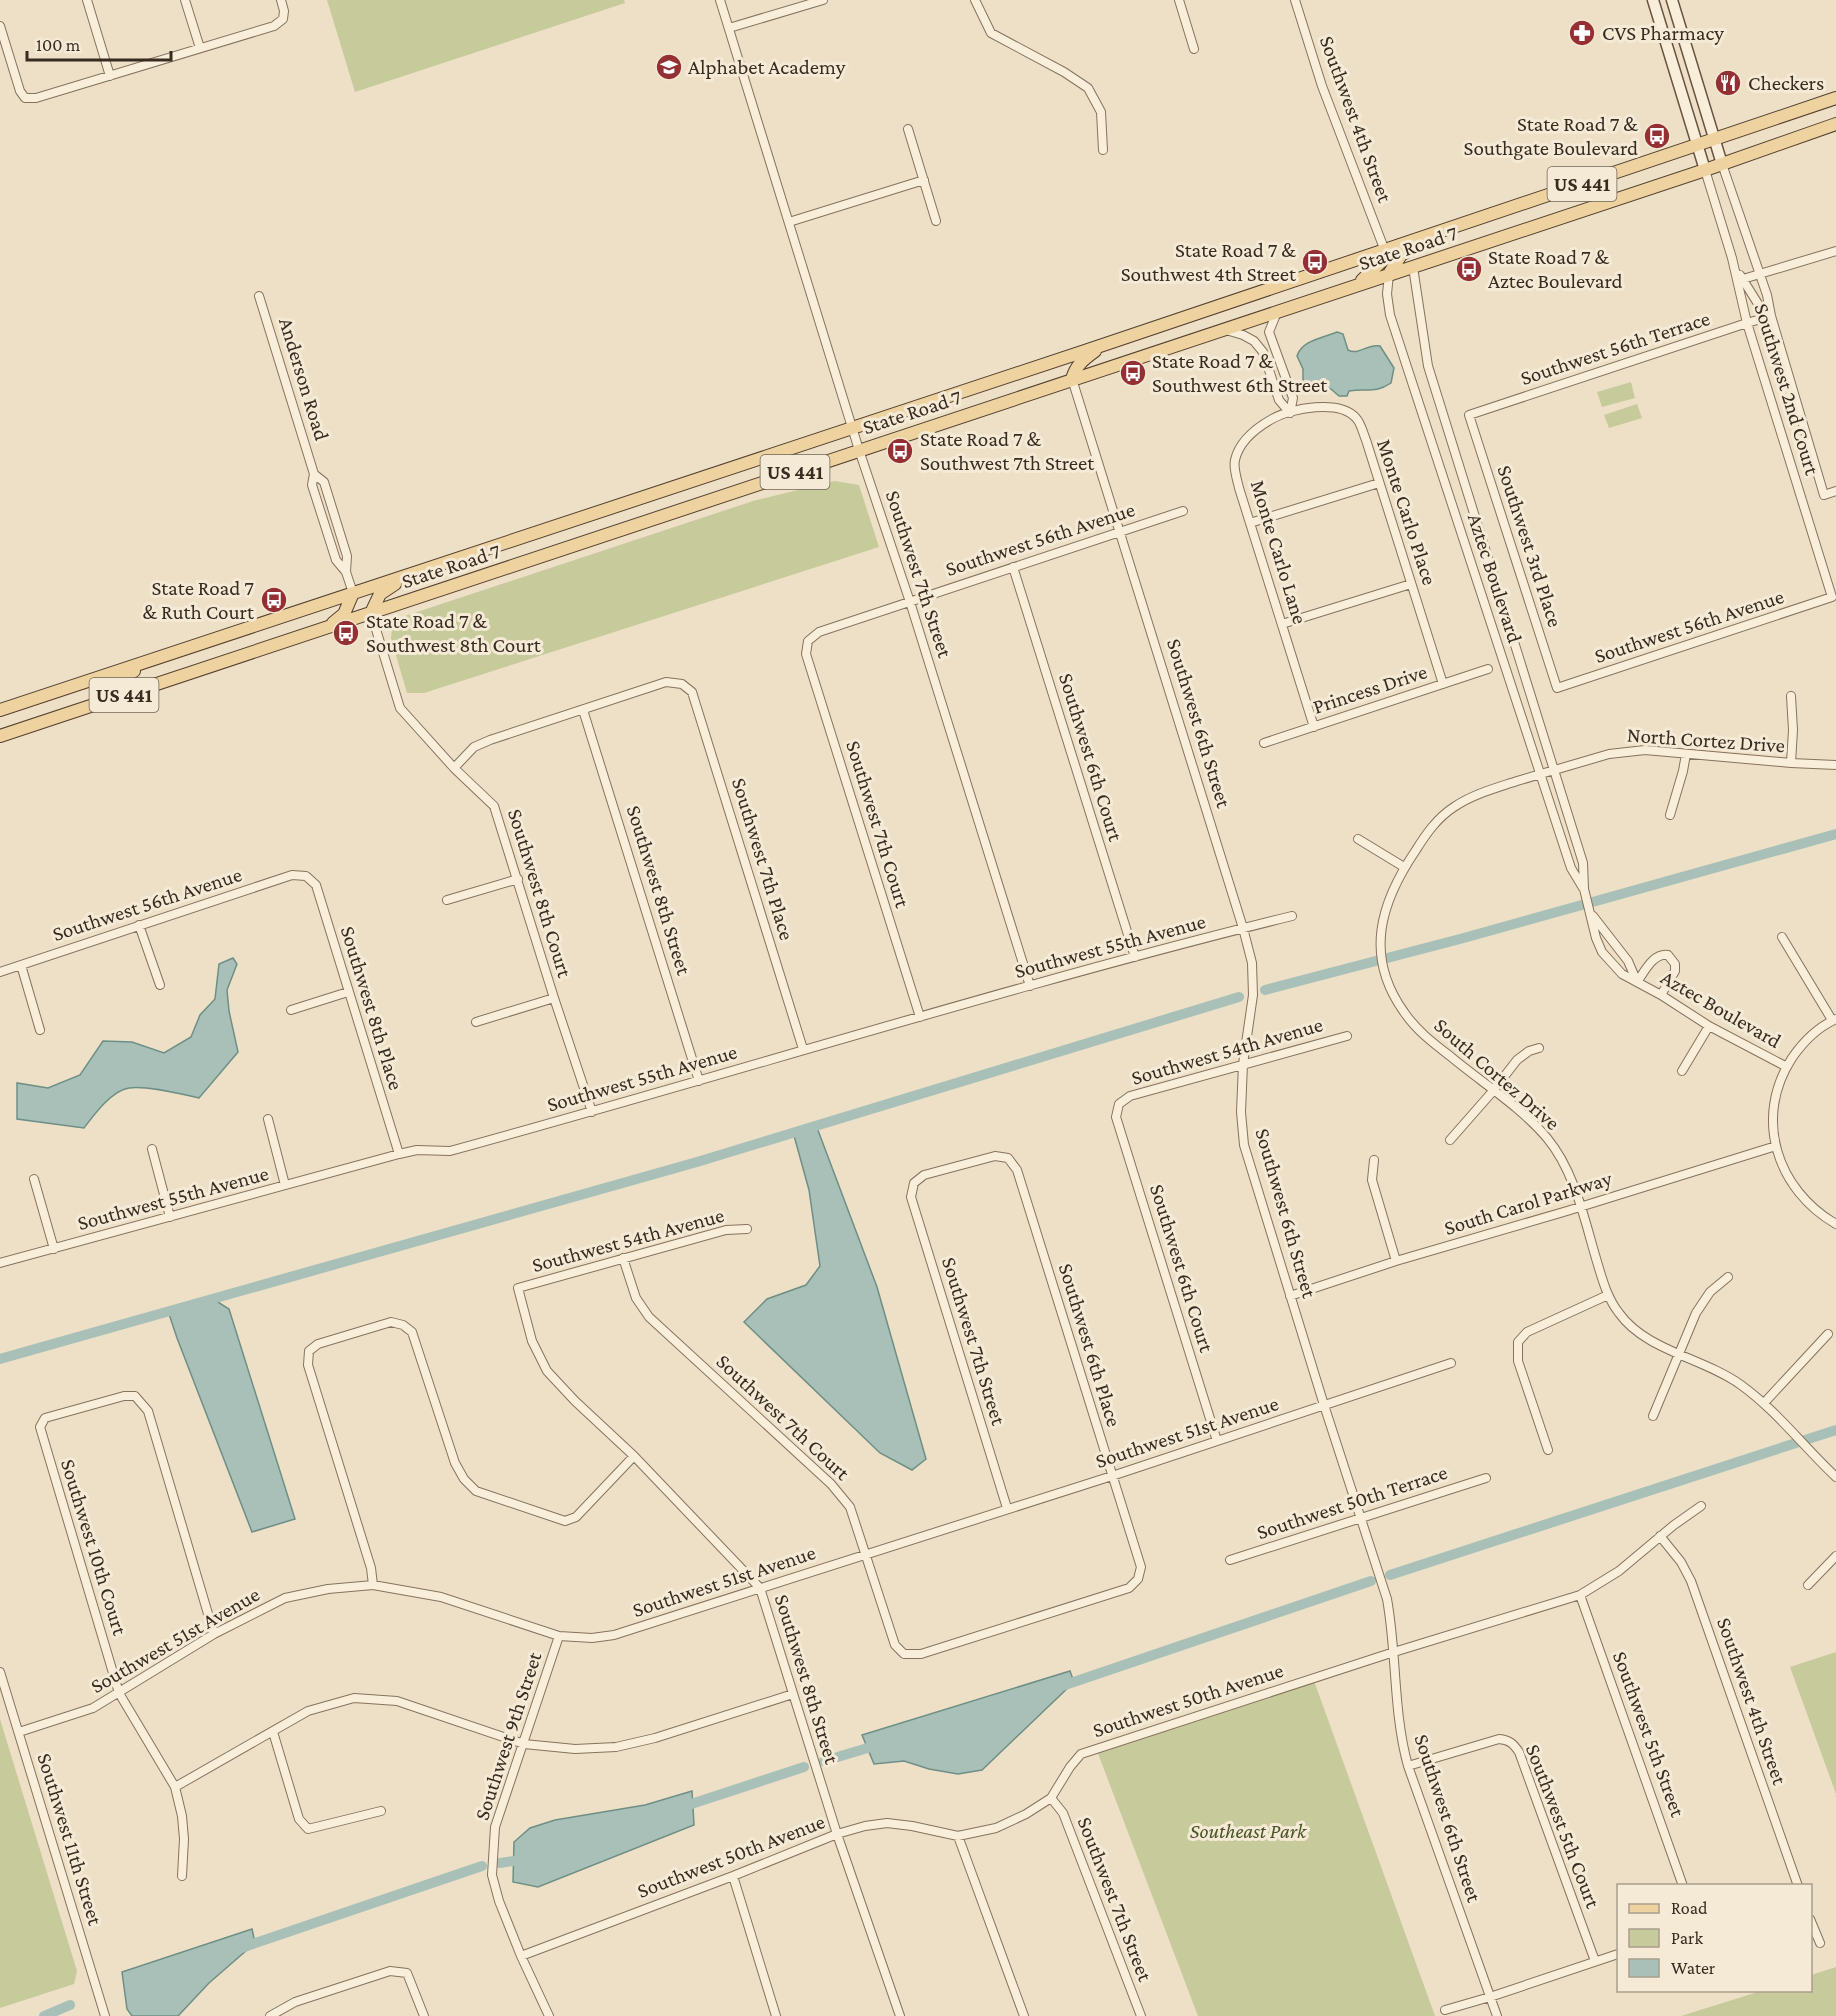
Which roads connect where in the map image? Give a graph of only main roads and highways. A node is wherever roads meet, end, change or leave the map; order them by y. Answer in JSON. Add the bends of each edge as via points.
{"nodes":[{"id":1,"x":1653,"y":0,"type":"edge"},
{"id":2,"x":1672,"y":0,"type":"edge"},
{"id":3,"x":1836,"y":98,"type":"edge"},
{"id":4,"x":1836,"y":124,"type":"edge"},
{"id":5,"x":1714,"y":140,"type":"junction"},
{"id":6,"x":1698,"y":145,"type":"junction"},
{"id":7,"x":1722,"y":164,"type":"junction"},
{"id":8,"x":1706,"y":171,"type":"junction"},
{"id":9,"x":1430,"y":235,"type":"junction"},
{"id":10,"x":1385,"y":250,"type":"junction"},
{"id":11,"x":1389,"y":274,"type":"junction"},
{"id":12,"x":1354,"y":287,"type":"junction"},
{"id":13,"x":1103,"y":344,"type":"junction"},
{"id":14,"x":1072,"y":380,"type":"junction"},
{"id":15,"x":408,"y":574,"type":"junction"},
{"id":16,"x":353,"y":593,"type":"junction"},
{"id":17,"x":371,"y":613,"type":"junction"},
{"id":18,"x":330,"y":626,"type":"junction"},
{"id":19,"x":156,"y":659,"type":"junction"},
{"id":20,"x":101,"y":703,"type":"junction"},
{"id":21,"x":0,"y":710,"type":"edge"},
{"id":22,"x":0,"y":736,"type":"edge"}],
"edges":[{"from":1,"to":6,"type":"main road"},
{"from":2,"to":5,"type":"main road"},
{"from":3,"to":5,"type":"main road","name":"State Road 7","number":"US 441"},
{"from":4,"to":7,"type":"main road","name":"State Road 7","number":"US 441"},
{"from":5,"to":6,"type":"main road","name":"State Road 7","number":"US 441"},
{"from":5,"to":7,"type":"main road"},
{"from":6,"to":8,"type":"main road"},
{"from":6,"to":9,"type":"main road","name":"State Road 7","number":"US 441"},
{"from":7,"to":8,"type":"main road","name":"State Road 7","number":"US 441"},
{"from":8,"to":11,"type":"main road","name":"State Road 7","number":"US 441"},
{"from":9,"to":10,"type":"main road","name":"State Road 7","number":"US 441"},
{"from":9,"to":11,"type":"main road","via":[[1401,255]]},
{"from":10,"to":12,"type":"main road","via":[[1382,262]]},
{"from":10,"to":13,"type":"main road","name":"State Road 7","number":"US 441"},
{"from":11,"to":12,"type":"main road","name":"State Road 7","number":"US 441"},
{"from":12,"to":14,"type":"main road","name":"State Road 7","number":"US 441"},
{"from":13,"to":14,"type":"main road","via":[[1080,362]]},
{"from":13,"to":15,"type":"main road","name":"State Road 7","number":"US 441"},
{"from":14,"to":17,"type":"main road","name":"State Road 7","number":"US 441"},
{"from":15,"to":16,"type":"main road","name":"State Road 7","number":"US 441"},
{"from":15,"to":17,"type":"main road","via":[[380,594]]},
{"from":16,"to":18,"type":"main road","via":[[344,614]]},
{"from":16,"to":19,"type":"main road","name":"State Road 7","number":"US 441"},
{"from":17,"to":18,"type":"main road","name":"State Road 7","number":"US 441"},
{"from":18,"to":20,"type":"main road","name":"State Road 7","number":"US 441"},
{"from":19,"to":20,"type":"main road","via":[[116,681]]},
{"from":19,"to":21,"type":"main road","name":"State Road 7","number":"US 441"},
{"from":20,"to":22,"type":"main road","name":"State Road 7","number":"US 441"}]}
